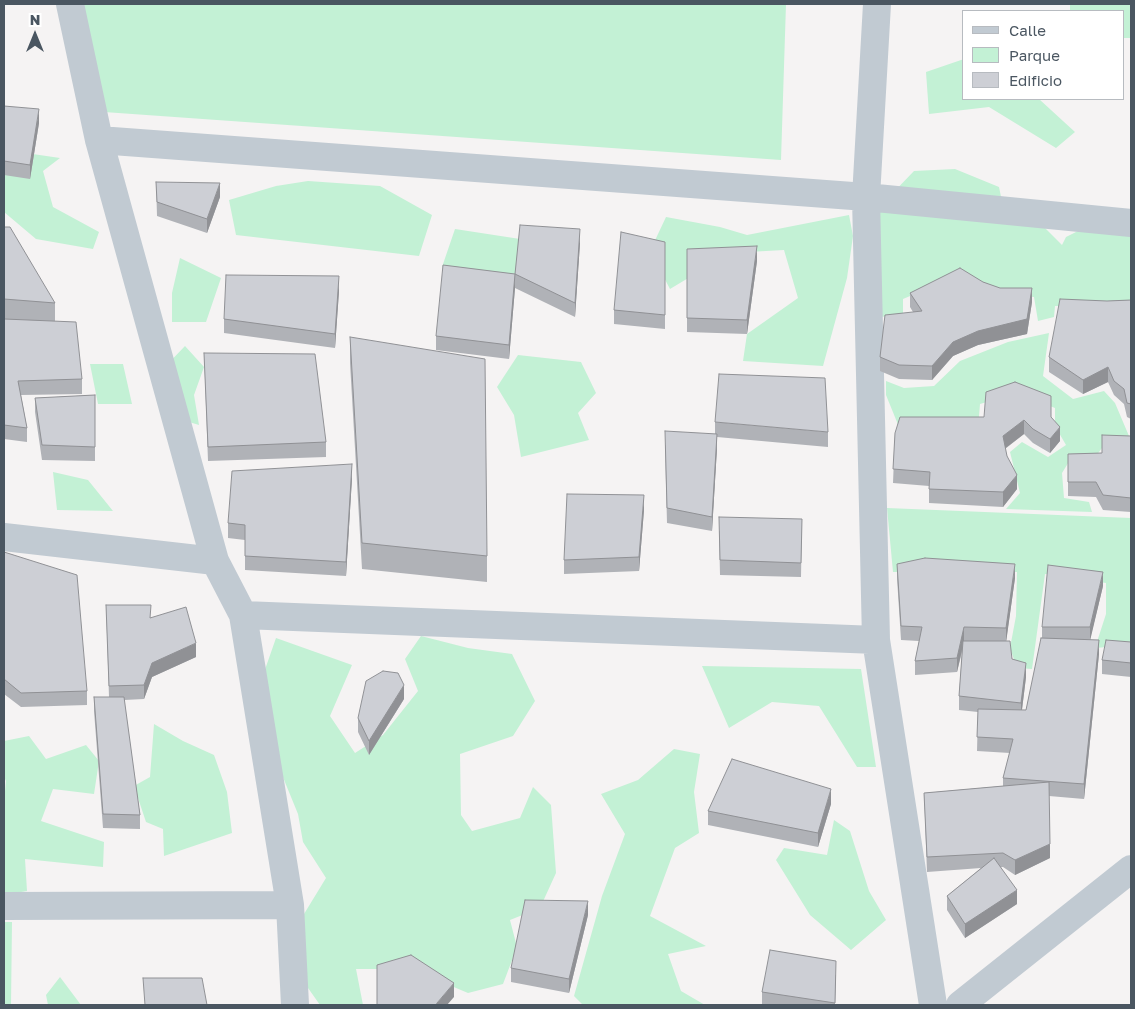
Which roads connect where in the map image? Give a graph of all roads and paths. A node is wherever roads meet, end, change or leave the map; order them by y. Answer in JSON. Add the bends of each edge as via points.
{"nodes":[{"id":1,"x":70,"y":4,"type":"edge"},
{"id":2,"x":877,"y":4,"type":"edge"},
{"id":3,"x":99,"y":140,"type":"junction"},
{"id":4,"x":866,"y":197,"type":"junction"},
{"id":5,"x":1131,"y":223,"type":"edge"},
{"id":6,"x":4,"y":537,"type":"edge"},
{"id":7,"x":215,"y":561,"type":"junction"},
{"id":8,"x":243,"y":615,"type":"junction"},
{"id":9,"x":876,"y":640,"type":"junction"},
{"id":10,"x":1131,"y":869,"type":"edge"},
{"id":11,"x":290,"y":905,"type":"junction"},
{"id":12,"x":4,"y":906,"type":"edge"},
{"id":13,"x":295,"y":1005,"type":"edge"},
{"id":14,"x":934,"y":1005,"type":"edge"},
{"id":15,"x":960,"y":1005,"type":"edge"}],
"edges":[{"from":1,"to":3,"type":"street"},
{"from":2,"to":4,"type":"street"},
{"from":3,"to":4,"type":"street"},
{"from":3,"to":7,"type":"street"},
{"from":4,"to":5,"type":"street"},
{"from":4,"to":9,"type":"street"},
{"from":6,"to":7,"type":"street"},
{"from":7,"to":8,"type":"street"},
{"from":8,"to":9,"type":"street"},
{"from":8,"to":11,"type":"street"},
{"from":9,"to":14,"type":"street"},
{"from":10,"to":15,"type":"street"},
{"from":11,"to":12,"type":"street"},
{"from":11,"to":13,"type":"street"}]}
